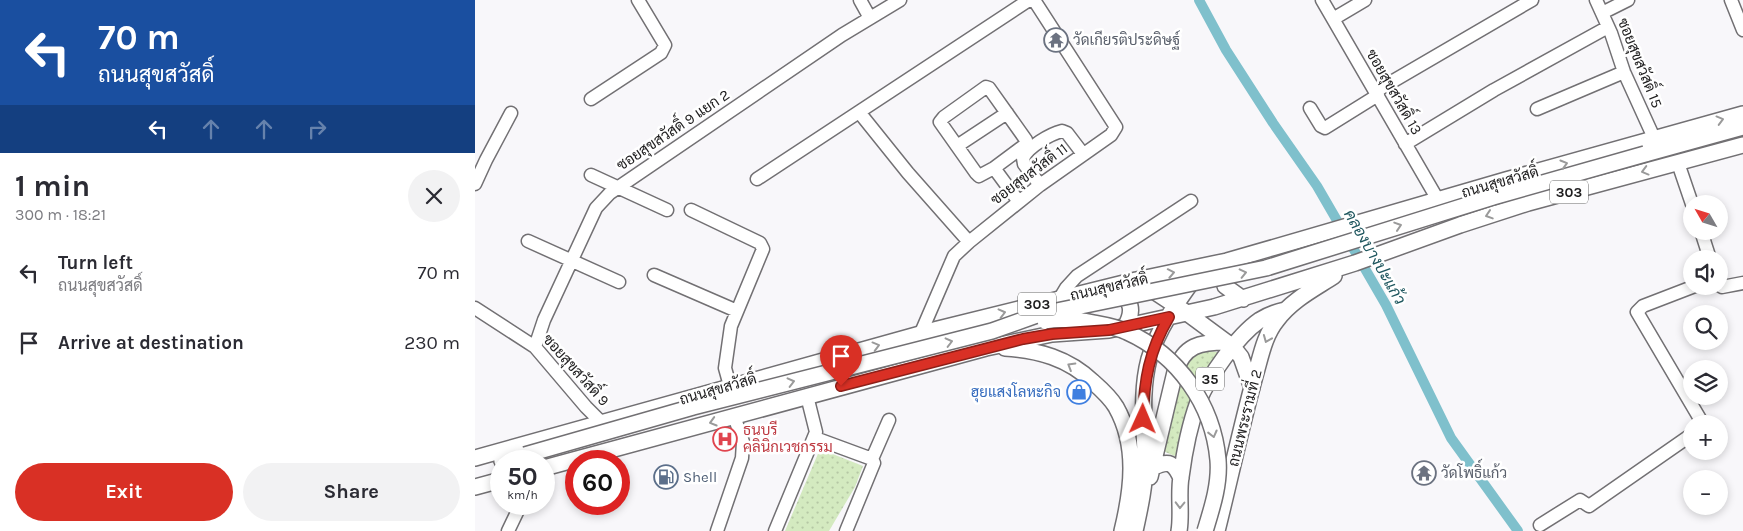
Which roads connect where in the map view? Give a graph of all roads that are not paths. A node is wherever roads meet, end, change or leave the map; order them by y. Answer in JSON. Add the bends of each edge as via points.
{"nodes":[{"id":1,"x":638,"y":0,"type":"edge"},
{"id":2,"x":860,"y":0,"type":"edge"},
{"id":3,"x":900,"y":0,"type":"edge"},
{"id":4,"x":1029,"y":0,"type":"edge"},
{"id":5,"x":1034,"y":0,"type":"edge"},
{"id":6,"x":1322,"y":0,"type":"edge"},
{"id":7,"x":1365,"y":0,"type":"edge"},
{"id":8,"x":1532,"y":0,"type":"edge"},
{"id":9,"x":1596,"y":0,"type":"edge"},
{"id":10,"x":1628,"y":0,"type":"edge"},
{"id":11,"x":1731,"y":0,"type":"edge"},
{"id":12,"x":1602,"y":13,"type":"junction"},
{"id":13,"x":870,"y":18,"type":"junction"},
{"id":14,"x":1333,"y":19,"type":"junction"},
{"id":15,"x":1608,"y":27,"type":"junction"},
{"id":16,"x":1743,"y":30,"type":"edge"},
{"id":17,"x":1623,"y":72,"type":"junction"},
{"id":18,"x":1377,"y":93,"type":"junction"},
{"id":19,"x":591,"y":99,"type":"dead end"},
{"id":20,"x":1310,"y":108,"type":"dead end"},
{"id":21,"x":1537,"y":109,"type":"dead end"},
{"id":22,"x":859,"y":112,"type":"junction"},
{"id":23,"x":511,"y":113,"type":"dead end"},
{"id":24,"x":1007,"y":113,"type":"junction"},
{"id":25,"x":1743,"y":114,"type":"edge"},
{"id":26,"x":1743,"y":126,"type":"edge"},
{"id":27,"x":1654,"y":138,"type":"junction"},
{"id":28,"x":1405,"y":144,"type":"junction"},
{"id":29,"x":1743,"y":145,"type":"edge"},
{"id":30,"x":957,"y":146,"type":"junction"},
{"id":31,"x":1083,"y":154,"type":"junction"},
{"id":32,"x":480,"y":157,"type":"edge"},
{"id":33,"x":1678,"y":162,"type":"junction"},
{"id":34,"x":994,"y":168,"type":"junction"},
{"id":35,"x":591,"y":175,"type":"dead end"},
{"id":36,"x":757,"y":180,"type":"dead end"},
{"id":37,"x":475,"y":184,"type":"edge"},
{"id":38,"x":1040,"y":185,"type":"junction"},
{"id":39,"x":617,"y":188,"type":"junction"},
{"id":40,"x":1689,"y":195,"type":"edge"},
{"id":41,"x":1438,"y":200,"type":"junction"},
{"id":42,"x":1191,"y":201,"type":"dead end"},
{"id":43,"x":1019,"y":202,"type":"junction"},
{"id":44,"x":667,"y":210,"type":"dead end"},
{"id":45,"x":691,"y":210,"type":"dead end"},
{"id":46,"x":527,"y":241,"type":"dead end"},
{"id":47,"x":969,"y":242,"type":"junction"},
{"id":48,"x":571,"y":261,"type":"junction"},
{"id":49,"x":1227,"y":262,"type":"junction"},
{"id":50,"x":1355,"y":264,"type":"junction"},
{"id":51,"x":1207,"y":266,"type":"junction"},
{"id":52,"x":654,"y":275,"type":"dead end"},
{"id":53,"x":1136,"y":280,"type":"junction"},
{"id":54,"x":619,"y":282,"type":"dead end"},
{"id":55,"x":1743,"y":283,"type":"edge"},
{"id":56,"x":1114,"y":286,"type":"junction"},
{"id":57,"x":1728,"y":286,"type":"edge"},
{"id":58,"x":1683,"y":291,"type":"edge"},
{"id":59,"x":1060,"y":298,"type":"junction"},
{"id":60,"x":1243,"y":299,"type":"junction"},
{"id":61,"x":475,"y":308,"type":"edge"},
{"id":62,"x":1285,"y":310,"type":"junction"},
{"id":63,"x":737,"y":311,"type":"junction"},
{"id":64,"x":1177,"y":311,"type":"junction"},
{"id":65,"x":1125,"y":327,"type":"junction"},
{"id":66,"x":992,"y":331,"type":"junction"},
{"id":67,"x":920,"y":335,"type":"junction"},
{"id":68,"x":1229,"y":344,"type":"junction"},
{"id":69,"x":535,"y":347,"type":"junction"},
{"id":70,"x":986,"y":348,"type":"junction"},
{"id":71,"x":730,"y":386,"type":"junction"},
{"id":72,"x":1252,"y":388,"type":"junction"},
{"id":73,"x":807,"y":396,"type":"junction"},
{"id":74,"x":1698,"y":415,"type":"edge"},
{"id":75,"x":734,"y":416,"type":"junction"},
{"id":76,"x":889,"y":420,"type":"dead end"},
{"id":77,"x":601,"y":422,"type":"junction"},
{"id":78,"x":815,"y":438,"type":"junction"},
{"id":79,"x":1683,"y":441,"type":"edge"},
{"id":80,"x":542,"y":450,"type":"edge"},
{"id":81,"x":1131,"y":457,"type":"junction"},
{"id":82,"x":475,"y":458,"type":"edge"},
{"id":83,"x":872,"y":459,"type":"junction"},
{"id":84,"x":490,"y":464,"type":"edge"},
{"id":85,"x":555,"y":465,"type":"edge"},
{"id":86,"x":1154,"y":467,"type":"junction"},
{"id":87,"x":475,"y":469,"type":"edge"},
{"id":88,"x":1181,"y":478,"type":"junction"},
{"id":89,"x":490,"y":483,"type":"edge"},
{"id":90,"x":475,"y":487,"type":"edge"},
{"id":91,"x":1143,"y":497,"type":"junction"},
{"id":92,"x":516,"y":515,"type":"edge"},
{"id":93,"x":1540,"y":525,"type":"dead end"},
{"id":94,"x":508,"y":531,"type":"edge"},
{"id":95,"x":717,"y":531,"type":"edge"},
{"id":96,"x":775,"y":531,"type":"edge"},
{"id":97,"x":846,"y":531,"type":"edge"},
{"id":98,"x":1122,"y":531,"type":"edge"},
{"id":99,"x":1135,"y":531,"type":"edge"},
{"id":100,"x":1179,"y":531,"type":"edge"},
{"id":101,"x":1205,"y":531,"type":"edge"},
{"id":102,"x":1217,"y":531,"type":"edge"}],
"edges":[{"from":1,"to":19,"type":"street","via":[[665,46],[661,53]]},
{"from":2,"to":13,"type":"street"},
{"from":3,"to":13,"type":"street","name":"ซอยสุขสวัสดิ์ 9 แยก 2"},
{"from":4,"to":22,"type":"street"},
{"from":5,"to":31,"type":"street","name":"ซอยสุขสวัสดิ์ 11","via":[[1115,125],[1111,135]]},
{"from":6,"to":14,"type":"street","name":"ซอยสุขสวัสดิ์ 13"},
{"from":7,"to":14,"type":"street"},
{"from":8,"to":18,"type":"street"},
{"from":9,"to":12,"type":"street","name":"ซอยสุขสวัสดิ์ 15"},
{"from":10,"to":12,"type":"street"},
{"from":11,"to":16,"type":"street"},
{"from":12,"to":15,"type":"street","name":"ซอยสุขสวัสดิ์ 15"},
{"from":13,"to":39,"type":"street","name":"ซอยสุขสวัสดิ์ 9 แยก 2"},
{"from":14,"to":18,"type":"street","name":"ซอยสุขสวัสดิ์ 13"},
{"from":15,"to":17,"type":"street","name":"ซอยสุขสวัสดิ์ 15"},
{"from":15,"to":28,"type":"street"},
{"from":17,"to":21,"type":"street"},
{"from":17,"to":27,"type":"street","name":"ซอยสุขสวัสดิ์ 15"},
{"from":18,"to":20,"type":"street","via":[[1325,128]]},
{"from":18,"to":28,"type":"street","name":"ซอยสุขสวัสดิ์ 13"},
{"from":22,"to":36,"type":"street"},
{"from":22,"to":47,"type":"street"},
{"from":23,"to":32,"type":"street"},
{"from":24,"to":30,"type":"street"},
{"from":24,"to":30,"type":"street","via":[[986,87],[940,122]]},
{"from":24,"to":34,"type":"street","via":[[1026,140],[1025,145]]},
{"from":27,"to":25,"type":"main road","name":"ถนนสุขสวัสดิ์","number":"303","one_way":true},
{"from":66,"to":26,"type":"main road","one_way":true,"bridge":true,"via":[[1037,315],[1266,268],[1493,197]]},
{"from":41,"to":27,"type":"main road","name":"ถนนสุขสวัสดิ์","number":"303","one_way":true},
{"from":28,"to":41,"type":"street","name":"ซอยสุขสวัสดิ์ 13"},
{"from":29,"to":33,"type":"main road","name":"ถนนสุขสวัสดิ์","number":"303"},
{"from":30,"to":34,"type":"street","via":[[979,176]]},
{"from":31,"to":38,"type":"street","name":"ซอยสุขสวัสดิ์ 11"},
{"from":31,"to":38,"type":"street","via":[[1062,131],[1028,151],[1023,158],[1025,164]]},
{"from":32,"to":37,"type":"street"},
{"from":33,"to":40,"type":"street"},
{"from":33,"to":50,"type":"main road","name":"ถนนสุขสวัสดิ์","number":"303","one_way":true,"via":[[1528,203]]},
{"from":34,"to":43,"type":"street"},
{"from":35,"to":39,"type":"street"},
{"from":38,"to":43,"type":"street","name":"ซอยสุขสวัสดิ์ 11"},
{"from":39,"to":44,"type":"street"},
{"from":39,"to":48,"type":"street","name":"ซอยสุขสวัสดิ์ 9 แยก 2","via":[[596,208]]},
{"from":41,"to":49,"type":"main road","name":"ถนนสุขสวัสดิ์","number":"303"},
{"from":42,"to":59,"type":"street","via":[[1077,276]]},
{"from":43,"to":47,"type":"street","name":"ซอยสุขสวัสดิ์ 11"},
{"from":45,"to":63,"type":"street","via":[[762,245]]},
{"from":46,"to":48,"type":"street"},
{"from":47,"to":67,"type":"street","name":"ซอยสุขสวัสดิ์ 11","via":[[954,256]]},
{"from":48,"to":54,"type":"street"},
{"from":48,"to":69,"type":"street","name":"ซอยสุขสวัสดิ์ 9 แยก 2"},
{"from":49,"to":51,"type":"main road","name":"ถนนสุขสวัสดิ์","number":"303"},
{"from":49,"to":60,"type":"main road","via":[[1223,282]]},
{"from":50,"to":60,"type":"main road","name":"ถนนสุขสวัสดิ์","number":"303"},
{"from":50,"to":62,"type":"main road","name":"ถนนพระรามที่ 2","number":"35"},
{"from":53,"to":51,"type":"main road","name":"ถนนสุขสวัสดิ์","number":"303","one_way":true},
{"from":51,"to":64,"type":"main road","via":[[1197,274]]},
{"from":52,"to":63,"type":"street"},
{"from":53,"to":56,"type":"main road","name":"ถนนสุขสวัสดิ์","number":"303"},
{"from":53,"to":64,"type":"main road"},
{"from":55,"to":57,"type":"street"},
{"from":56,"to":59,"type":"main road","name":"ถนนสุขสวัสดิ์","number":"303"},
{"from":56,"to":65,"type":"main road","via":[[1129,300],[1132,309]]},
{"from":58,"to":74,"type":"street","via":[[1643,306],[1637,312]]},
{"from":67,"to":59,"type":"main road","name":"ถนนสุขสวัสดิ์","number":"303","one_way":true},
{"from":60,"to":64,"type":"main road","name":"ถนนสุขสวัสดิ์","number":"303"},
{"from":61,"to":69,"type":"street","name":"ซอยสุขสวัสดิ์ 9"},
{"from":62,"to":68,"type":"main road","name":"ถนนพระรามที่ 2","number":"35","via":[[1259,320]]},
{"from":62,"to":72,"type":"main road","name":"ถนนพระรามที่ 2","number":"35","one_way":true,"via":[[1266,338]]},
{"from":63,"to":71,"type":"street","via":[[731,326],[725,368]]},
{"from":64,"to":65,"type":"main road","name":"ถนนสุขสวัสดิ์","number":"303"},
{"from":64,"to":68,"type":"main road"},
{"from":64,"to":91,"type":"main road","via":[[1155,343],[1146,376],[1143,395]]},
{"from":65,"to":70,"type":"main road","name":"ถนนสุขสวัสดิ์","number":"303","via":[[1052,334]]},
{"from":80,"to":66,"type":"main road","one_way":true,"bridge":true,"via":[[693,407]]},
{"from":66,"to":101,"type":"main road","one_way":true,"bridge":true,"via":[[1051,320],[1083,321],[1126,332],[1165,355],[1193,387],[1212,429],[1218,462],[1217,481]]},
{"from":71,"to":67,"type":"main road","name":"ถนนสุขสวัสดิ์","one_way":true},
{"from":68,"to":72,"type":"main road","via":[[1241,357]]},
{"from":68,"to":86,"type":"main road","via":[[1201,343],[1181,358]]},
{"from":68,"to":88,"type":"main road","name":"ถนนพระรามที่ 2","number":"35","via":[[1197,404]]},
{"from":69,"to":77,"type":"street","name":"ซอยสุขสวัสดิ์ 9"},
{"from":70,"to":73,"type":"main road","name":"ถนนสุขสวัสดิ์","number":"303"},
{"from":81,"to":70,"type":"main road","one_way":true,"via":[[1115,406],[1085,375],[1069,363],[1040,352]]},
{"from":71,"to":77,"type":"main road","name":"ถนนสุขสวัสดิ์"},
{"from":72,"to":102,"type":"main road","name":"ถนนพระรามที่ 2","number":"35"},
{"from":73,"to":75,"type":"main road","name":"ถนนสุขสวัสดิ์"},
{"from":73,"to":78,"type":"street"},
{"from":75,"to":85,"type":"main road","name":"ถนนสุขสวัสดิ์","one_way":true},
{"from":75,"to":95,"type":"street","via":[[743,442],[742,458]]},
{"from":76,"to":83,"type":"street"},
{"from":77,"to":82,"type":"main road","name":"ถนนสุขสวัสดิ์"},
{"from":78,"to":83,"type":"street"},
{"from":78,"to":96,"type":"street"},
{"from":79,"to":93,"type":"street","via":[[1589,506],[1580,500]]},
{"from":81,"to":91,"type":"main road"},
{"from":81,"to":98,"type":"main road","via":[[1131,485]]},
{"from":83,"to":97,"type":"street","via":[[874,463]]},
{"from":84,"to":87,"type":"main road"},
{"from":86,"to":88,"type":"main road","via":[[1163,463],[1173,465]]},
{"from":86,"to":91,"type":"main road"},
{"from":88,"to":100,"type":"main road","name":"ถนนพระรามที่ 2","number":"35","one_way":true},
{"from":89,"to":90,"type":"main road"},
{"from":91,"to":99,"type":"main road"},
{"from":92,"to":94,"type":"street"}]}
